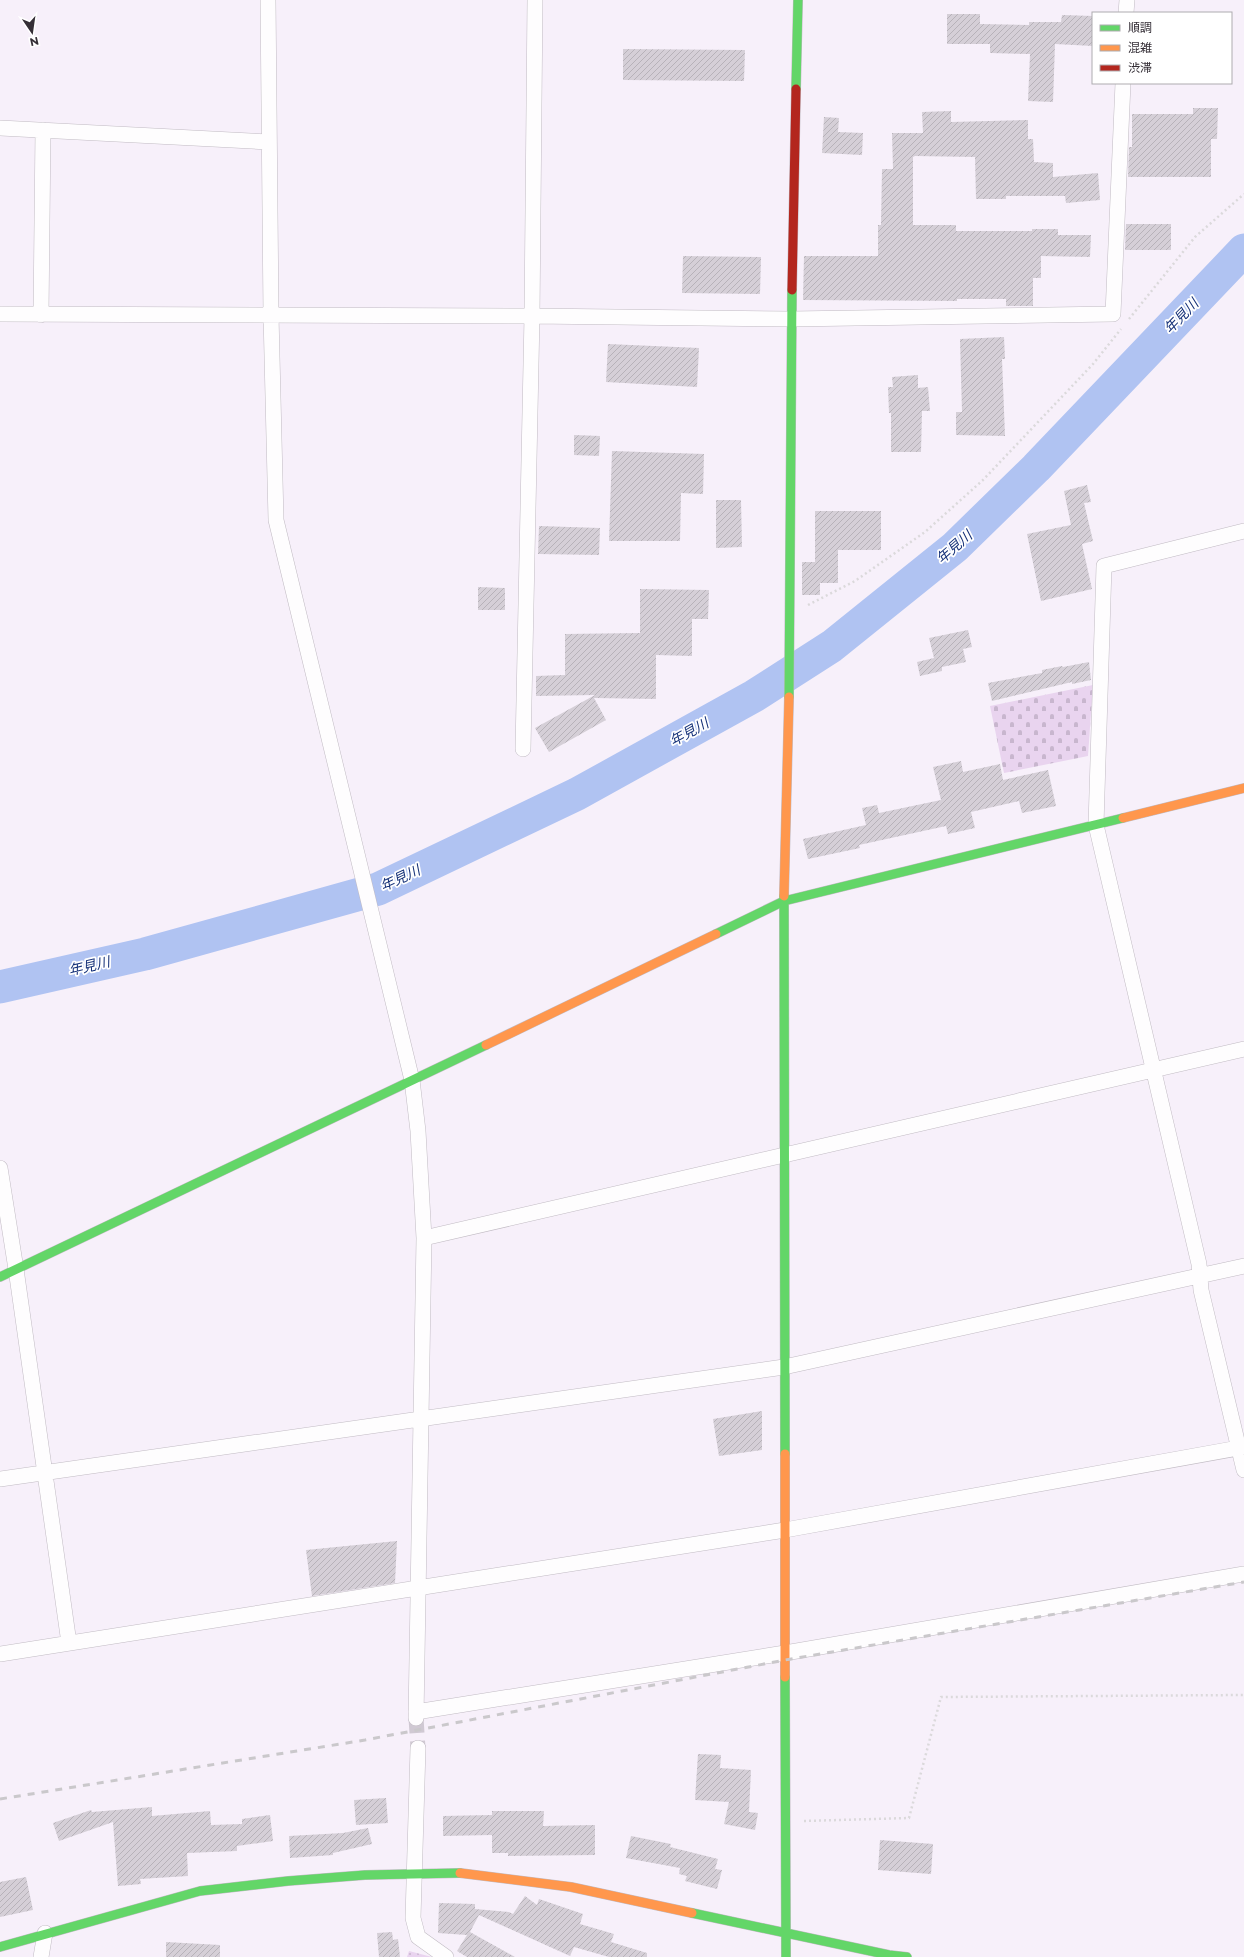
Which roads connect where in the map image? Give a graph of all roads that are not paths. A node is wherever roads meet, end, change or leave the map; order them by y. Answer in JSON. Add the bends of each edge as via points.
{"nodes":[{"id":1,"x":268,"y":0,"type":"edge"},
{"id":2,"x":535,"y":0,"type":"edge"},
{"id":3,"x":798,"y":0,"type":"edge"},
{"id":4,"x":1127,"y":0,"type":"edge"},
{"id":5,"x":1126,"y":12,"type":"edge"},
{"id":6,"x":1123,"y":84,"type":"edge"},
{"id":7,"x":0,"y":128,"type":"edge"},
{"id":8,"x":43,"y":130,"type":"junction"},
{"id":9,"x":269,"y":142,"type":"junction"},
{"id":10,"x":0,"y":314,"type":"edge"},
{"id":11,"x":41,"y":314,"type":"junction"},
{"id":12,"x":271,"y":315,"type":"junction"},
{"id":13,"x":532,"y":316,"type":"junction"},
{"id":14,"x":791,"y":319,"type":"junction"},
{"id":15,"x":1244,"y":531,"type":"edge"},
{"id":16,"x":523,"y":749,"type":"dead end"},
{"id":17,"x":1244,"y":788,"type":"edge"},
{"id":18,"x":1096,"y":825,"type":"junction"},
{"id":19,"x":784,"y":901,"type":"junction"},
{"id":20,"x":1244,"y":1049,"type":"edge"},
{"id":21,"x":1154,"y":1070,"type":"junction"},
{"id":22,"x":412,"y":1080,"type":"junction"},
{"id":23,"x":783,"y":1154,"type":"junction"},
{"id":24,"x":0,"y":1168,"type":"edge"},
{"id":25,"x":424,"y":1238,"type":"junction"},
{"id":26,"x":1244,"y":1266,"type":"edge"},
{"id":27,"x":16,"y":1269,"type":"junction"},
{"id":28,"x":1200,"y":1275,"type":"junction"},
{"id":29,"x":0,"y":1277,"type":"edge"},
{"id":30,"x":784,"y":1367,"type":"junction"},
{"id":31,"x":421,"y":1419,"type":"junction"},
{"id":32,"x":1242,"y":1447,"type":"edge"},
{"id":33,"x":1244,"y":1470,"type":"edge"},
{"id":34,"x":45,"y":1472,"type":"junction"},
{"id":35,"x":0,"y":1479,"type":"edge"},
{"id":36,"x":785,"y":1530,"type":"junction"},
{"id":37,"x":1244,"y":1574,"type":"edge"},
{"id":38,"x":418,"y":1589,"type":"junction"},
{"id":39,"x":69,"y":1643,"type":"junction"},
{"id":40,"x":785,"y":1653,"type":"junction"},
{"id":41,"x":0,"y":1654,"type":"edge"},
{"id":42,"x":418,"y":1748,"type":"tunnel mouth"},
{"id":43,"x":413,"y":1874,"type":"junction"},
{"id":44,"x":45,"y":1933,"type":"junction"},
{"id":45,"x":786,"y":1933,"type":"junction"},
{"id":46,"x":0,"y":1947,"type":"edge"},
{"id":47,"x":41,"y":1957,"type":"edge"},
{"id":48,"x":446,"y":1957,"type":"edge"},
{"id":49,"x":786,"y":1957,"type":"edge"},
{"id":50,"x":907,"y":1957,"type":"edge"}],
"edges":[{"from":1,"to":9,"type":"street"},
{"from":2,"to":13,"type":"street"},
{"from":3,"to":14,"type":"street"},
{"from":4,"to":5,"type":"street"},
{"from":6,"to":14,"type":"street","via":[[1113,314]]},
{"from":7,"to":8,"type":"street"},
{"from":8,"to":9,"type":"street"},
{"from":8,"to":11,"type":"street"},
{"from":9,"to":12,"type":"street"},
{"from":10,"to":11,"type":"street"},
{"from":11,"to":12,"type":"street"},
{"from":12,"to":13,"type":"street"},
{"from":12,"to":22,"type":"street","via":[[276,520]]},
{"from":13,"to":14,"type":"street"},
{"from":13,"to":16,"type":"street"},
{"from":14,"to":19,"type":"street","via":[[790,618]]},
{"from":15,"to":18,"type":"street","via":[[1104,566]]},
{"from":17,"to":18,"type":"street"},
{"from":18,"to":19,"type":"street"},
{"from":18,"to":21,"type":"street"},
{"from":19,"to":22,"type":"street"},
{"from":19,"to":23,"type":"street"},
{"from":20,"to":21,"type":"street"},
{"from":21,"to":23,"type":"street"},
{"from":21,"to":28,"type":"street"},
{"from":22,"to":25,"type":"street","via":[[418,1131]]},
{"from":22,"to":27,"type":"street"},
{"from":23,"to":25,"type":"street"},
{"from":23,"to":30,"type":"street"},
{"from":24,"to":27,"type":"street"},
{"from":25,"to":31,"type":"street"},
{"from":26,"to":28,"type":"street"},
{"from":27,"to":29,"type":"street"},
{"from":27,"to":34,"type":"street"},
{"from":28,"to":30,"type":"street"},
{"from":28,"to":32,"type":"street","via":[[1201,1290]]},
{"from":30,"to":31,"type":"street"},
{"from":30,"to":36,"type":"street"},
{"from":31,"to":34,"type":"street"},
{"from":31,"to":38,"type":"street"},
{"from":32,"to":33,"type":"street"},
{"from":32,"to":36,"type":"street"},
{"from":34,"to":35,"type":"street"},
{"from":34,"to":39,"type":"street"},
{"from":36,"to":38,"type":"street"},
{"from":36,"to":40,"type":"street"},
{"from":37,"to":40,"type":"street"},
{"from":38,"to":39,"type":"street"},
{"from":38,"to":40,"type":"street","via":[[416,1715]]},
{"from":39,"to":41,"type":"street"},
{"from":40,"to":45,"type":"street"},
{"from":42,"to":43,"type":"street"},
{"from":43,"to":44,"type":"street","via":[[288,1881],[200,1891]]},
{"from":43,"to":45,"type":"street","via":[[461,1873],[571,1887]]},
{"from":43,"to":48,"type":"street","via":[[413,1918],[418,1937]]},
{"from":44,"to":46,"type":"street"},
{"from":44,"to":47,"type":"street"},
{"from":45,"to":49,"type":"street"},
{"from":45,"to":50,"type":"street"}]}
